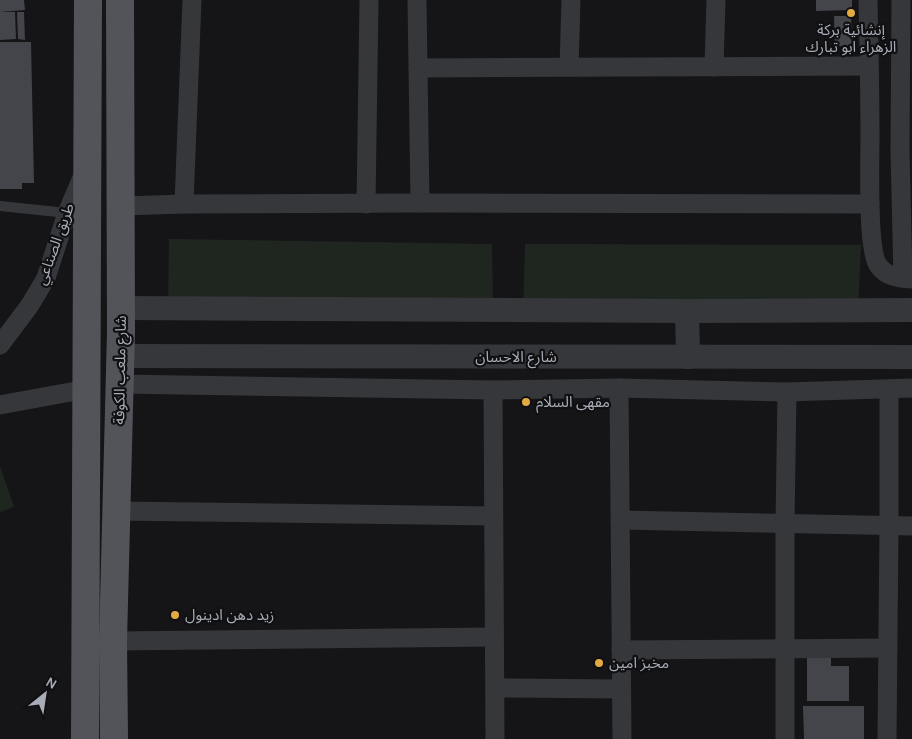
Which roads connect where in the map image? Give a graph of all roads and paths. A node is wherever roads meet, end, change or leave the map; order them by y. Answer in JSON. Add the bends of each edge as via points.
{"nodes":[{"id":1,"x":88,"y":0,"type":"edge"},
{"id":2,"x":120,"y":0,"type":"edge"},
{"id":3,"x":192,"y":0,"type":"edge"},
{"id":4,"x":369,"y":0,"type":"edge"},
{"id":5,"x":417,"y":0,"type":"edge"},
{"id":6,"x":571,"y":0,"type":"edge"},
{"id":7,"x":716,"y":0,"type":"edge"},
{"id":8,"x":868,"y":0,"type":"edge"},
{"id":9,"x":905,"y":9,"type":"edge"},
{"id":10,"x":869,"y":66,"type":"junction"},
{"id":11,"x":569,"y":67,"type":"junction"},
{"id":12,"x":714,"y":67,"type":"junction"},
{"id":13,"x":418,"y":68,"type":"junction"},
{"id":14,"x":906,"y":150,"type":"edge"},
{"id":15,"x":88,"y":165,"type":"junction"},
{"id":16,"x":420,"y":203,"type":"junction"},
{"id":17,"x":184,"y":204,"type":"junction"},
{"id":18,"x":366,"y":204,"type":"junction"},
{"id":19,"x":870,"y":204,"type":"junction"},
{"id":20,"x":0,"y":206,"type":"edge"},
{"id":21,"x":121,"y":206,"type":"junction"},
{"id":22,"x":67,"y":213,"type":"junction"},
{"id":23,"x":907,"y":278,"type":"edge"},
{"id":24,"x":121,"y":308,"type":"junction"},
{"id":25,"x":912,"y":310,"type":"edge"},
{"id":26,"x":687,"y":311,"type":"junction"},
{"id":27,"x":0,"y":345,"type":"edge"},
{"id":28,"x":120,"y":356,"type":"junction"},
{"id":29,"x":688,"y":357,"type":"junction"},
{"id":30,"x":912,"y":357,"type":"edge"},
{"id":31,"x":120,"y":384,"type":"junction"},
{"id":32,"x":619,"y":388,"type":"junction"},
{"id":33,"x":889,"y":388,"type":"junction"},
{"id":34,"x":912,"y":388,"type":"edge"},
{"id":35,"x":87,"y":389,"type":"junction"},
{"id":36,"x":493,"y":390,"type":"junction"},
{"id":37,"x":788,"y":392,"type":"junction"},
{"id":38,"x":0,"y":405,"type":"edge"},
{"id":39,"x":116,"y":511,"type":"junction"},
{"id":40,"x":493,"y":516,"type":"junction"},
{"id":41,"x":620,"y":520,"type":"junction"},
{"id":42,"x":785,"y":524,"type":"junction"},
{"id":43,"x":889,"y":526,"type":"junction"},
{"id":44,"x":912,"y":526,"type":"edge"},
{"id":45,"x":494,"y":637,"type":"junction"},
{"id":46,"x":114,"y":641,"type":"junction"},
{"id":47,"x":786,"y":648,"type":"junction"},
{"id":48,"x":888,"y":648,"type":"junction"},
{"id":49,"x":621,"y":650,"type":"junction"},
{"id":50,"x":495,"y":688,"type":"junction"},
{"id":51,"x":621,"y":689,"type":"junction"},
{"id":52,"x":85,"y":739,"type":"edge"},
{"id":53,"x":114,"y":739,"type":"edge"},
{"id":54,"x":495,"y":739,"type":"edge"},
{"id":55,"x":622,"y":739,"type":"edge"},
{"id":56,"x":786,"y":739,"type":"edge"},
{"id":57,"x":887,"y":739,"type":"edge"}],
"edges":[{"from":1,"to":15,"type":"main road"},
{"from":2,"to":21,"type":"main road","name":"شارع ملعب الكوفة"},
{"from":3,"to":17,"type":"street"},
{"from":4,"to":18,"type":"street"},
{"from":5,"to":13,"type":"street"},
{"from":6,"to":11,"type":"street"},
{"from":7,"to":12,"type":"street"},
{"from":8,"to":10,"type":"street"},
{"from":9,"to":14,"type":"street"},
{"from":10,"to":12,"type":"street"},
{"from":10,"to":19,"type":"street"},
{"from":11,"to":12,"type":"street"},
{"from":11,"to":13,"type":"street"},
{"from":13,"to":16,"type":"street"},
{"from":14,"to":23,"type":"street"},
{"from":15,"to":22,"type":"street","name":"طريق الصناعي"},
{"from":15,"to":35,"type":"main road"},
{"from":16,"to":18,"type":"street"},
{"from":16,"to":19,"type":"street"},
{"from":17,"to":18,"type":"street"},
{"from":17,"to":21,"type":"street"},
{"from":19,"to":23,"type":"street","via":[[874,255],[878,265],[894,277]]},
{"from":20,"to":22,"type":"lane"},
{"from":21,"to":24,"type":"main road","name":"شارع ملعب الكوفة"},
{"from":22,"to":27,"type":"street","name":"طريق الصناعي","via":[[46,278]]},
{"from":24,"to":26,"type":"street"},
{"from":24,"to":28,"type":"main road","name":"شارع ملعب الكوفة"},
{"from":25,"to":26,"type":"street"},
{"from":26,"to":29,"type":"street"},
{"from":28,"to":29,"type":"street","name":"شارع الاحسان"},
{"from":28,"to":31,"type":"main road","name":"شارع ملعب الكوفة"},
{"from":29,"to":30,"type":"street","name":"شارع الاحسان"},
{"from":31,"to":36,"type":"street"},
{"from":31,"to":39,"type":"main road","name":"شارع ملعب الكوفة"},
{"from":32,"to":36,"type":"street"},
{"from":32,"to":37,"type":"street"},
{"from":32,"to":41,"type":"street"},
{"from":33,"to":34,"type":"street"},
{"from":33,"to":37,"type":"street"},
{"from":33,"to":43,"type":"street"},
{"from":35,"to":38,"type":"street"},
{"from":35,"to":52,"type":"main road"},
{"from":36,"to":40,"type":"street"},
{"from":37,"to":42,"type":"street"},
{"from":39,"to":40,"type":"street"},
{"from":39,"to":46,"type":"main road","name":"شارع ملعب الكوفة"},
{"from":40,"to":45,"type":"street"},
{"from":41,"to":42,"type":"street"},
{"from":41,"to":49,"type":"street"},
{"from":42,"to":43,"type":"street"},
{"from":42,"to":47,"type":"street"},
{"from":43,"to":44,"type":"street"},
{"from":43,"to":48,"type":"street"},
{"from":45,"to":46,"type":"street"},
{"from":45,"to":50,"type":"street"},
{"from":46,"to":53,"type":"main road","name":"شارع ملعب الكوفة"},
{"from":47,"to":48,"type":"street"},
{"from":47,"to":49,"type":"street"},
{"from":47,"to":56,"type":"street"},
{"from":48,"to":57,"type":"street"},
{"from":49,"to":51,"type":"street"},
{"from":50,"to":51,"type":"street"},
{"from":50,"to":54,"type":"street"},
{"from":51,"to":55,"type":"street"}]}
